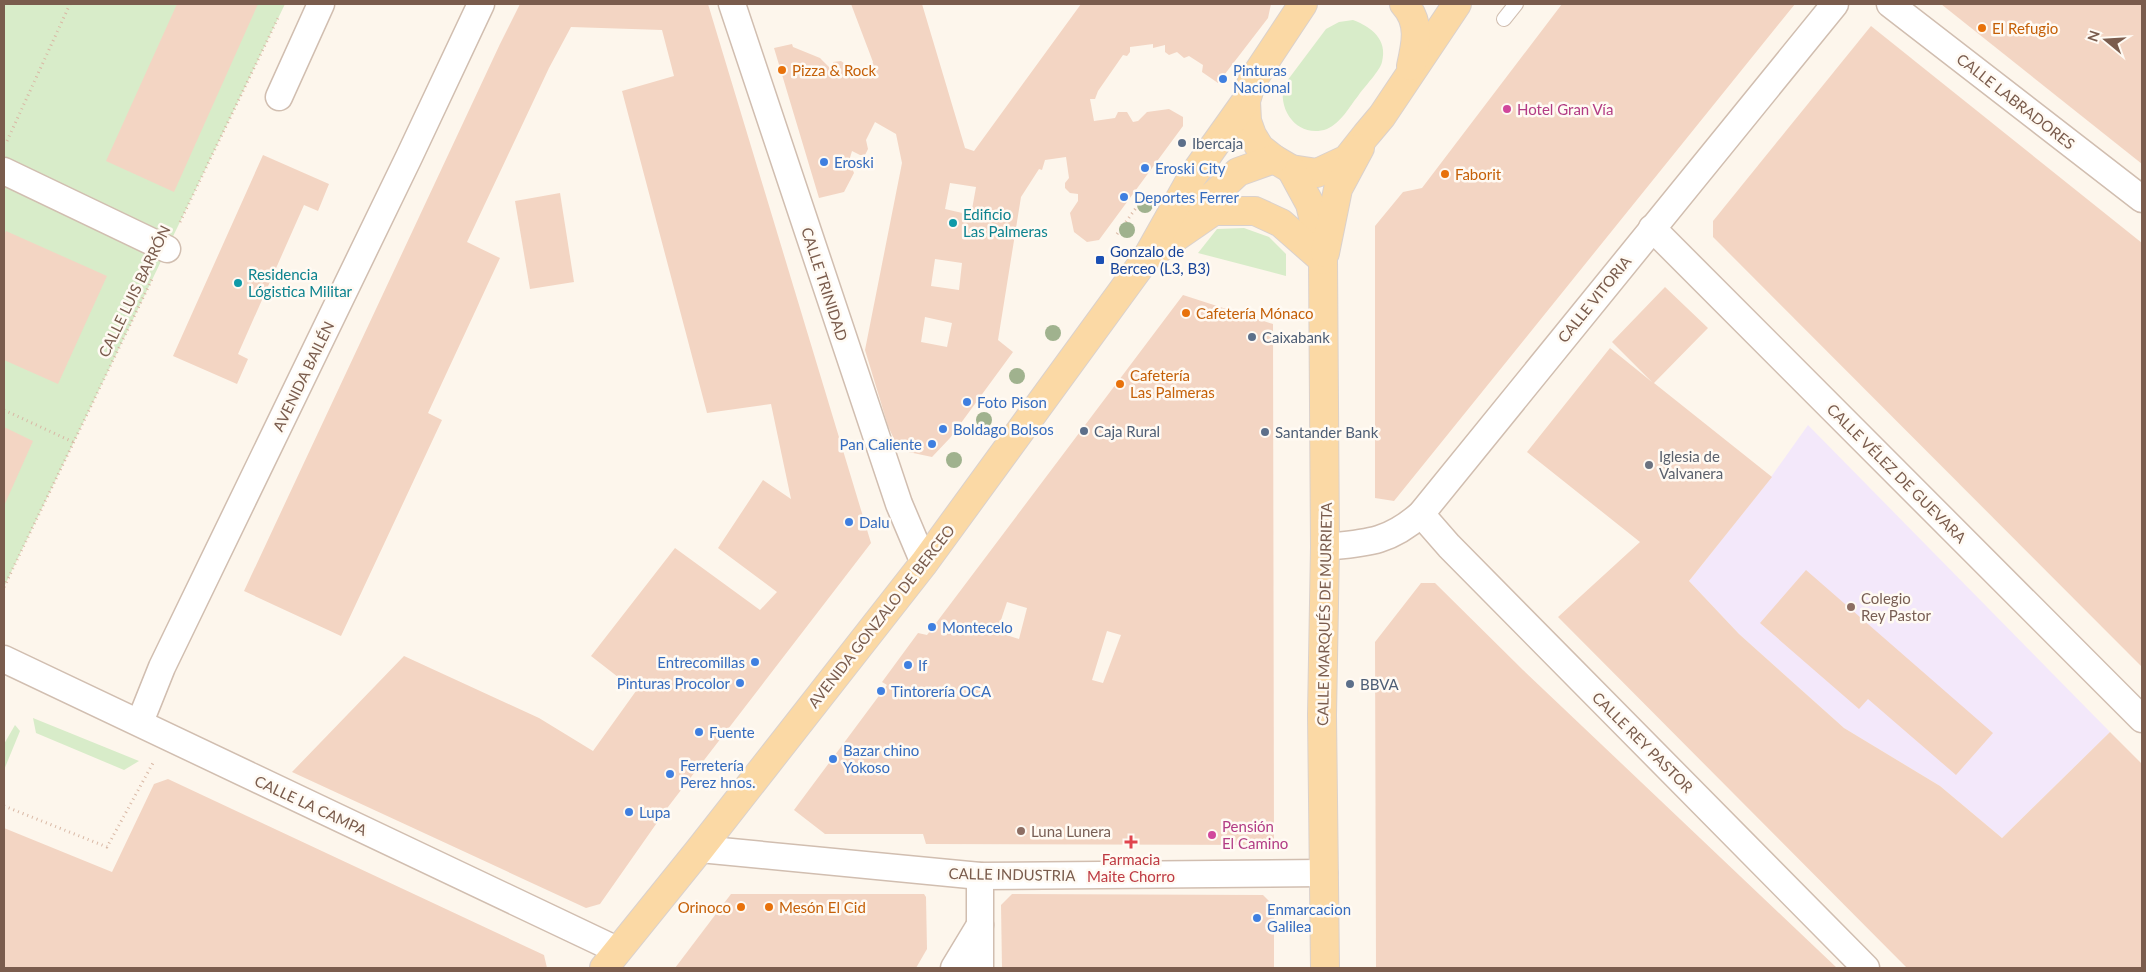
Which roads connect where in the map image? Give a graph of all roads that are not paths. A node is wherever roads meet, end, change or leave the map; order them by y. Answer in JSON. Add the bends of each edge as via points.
{"nodes":[{"id":1,"x":321,"y":4,"type":"edge"},
{"id":2,"x":481,"y":4,"type":"edge"},
{"id":3,"x":732,"y":4,"type":"edge"},
{"id":4,"x":1303,"y":4,"type":"edge"},
{"id":5,"x":1404,"y":4,"type":"edge"},
{"id":6,"x":1457,"y":4,"type":"edge"},
{"id":7,"x":1516,"y":4,"type":"edge"},
{"id":8,"x":1835,"y":4,"type":"edge"},
{"id":9,"x":1890,"y":4,"type":"edge"},
{"id":10,"x":1504,"y":20,"type":"dead end"},
{"id":11,"x":1409,"y":75,"type":"junction"},
{"id":12,"x":279,"y":97,"type":"dead end"},
{"id":13,"x":1246,"y":100,"type":"junction"},
{"id":14,"x":1366,"y":135,"type":"junction"},
{"id":15,"x":1283,"y":164,"type":"junction"},
{"id":16,"x":4,"y":171,"type":"edge"},
{"id":17,"x":2142,"y":199,"type":"edge"},
{"id":18,"x":1652,"y":228,"type":"junction"},
{"id":19,"x":167,"y":249,"type":"road end"},
{"id":20,"x":1148,"y":256,"type":"junction"},
{"id":21,"x":1323,"y":260,"type":"junction"},
{"id":22,"x":1421,"y":514,"type":"junction"},
{"id":23,"x":1325,"y":547,"type":"junction"},
{"id":24,"x":924,"y":563,"type":"junction"},
{"id":25,"x":4,"y":659,"type":"edge"},
{"id":26,"x":2142,"y":719,"type":"edge"},
{"id":27,"x":140,"y":722,"type":"junction"},
{"id":28,"x":700,"y":849,"type":"junction"},
{"id":29,"x":1324,"y":873,"type":"junction"},
{"id":30,"x":980,"y":876,"type":"junction"},
{"id":31,"x":981,"y":922,"type":"junction"},
{"id":32,"x":611,"y":959,"type":"edge"},
{"id":33,"x":954,"y":968,"type":"edge"},
{"id":34,"x":980,"y":968,"type":"edge"},
{"id":35,"x":1325,"y":968,"type":"edge"},
{"id":36,"x":1866,"y":968,"type":"edge"}],
"edges":[{"from":1,"to":12,"type":"street"},
{"from":2,"to":27,"type":"street","name":"AVENIDA BAILÉN","via":[[162,667]]},
{"from":3,"to":24,"type":"street","name":"CALLE TRINIDAD","via":[[895,495]]},
{"from":4,"to":13,"type":"main road","via":[[1252,81]]},
{"from":5,"to":11,"type":"main road","via":[[1416,27],[1416,47]]},
{"from":6,"to":11,"type":"main road"},
{"from":7,"to":10,"type":"lane"},
{"from":8,"to":18,"type":"street","name":"CALLE VITORIA"},
{"from":9,"to":17,"type":"street","name":"CALLE LABRADORES"},
{"from":11,"to":14,"type":"main road"},
{"from":13,"to":15,"type":"main road","name":"CALLE MARQUÉS DE MURRIETA","via":[[1252,135],[1260,148]]},
{"from":13,"to":20,"type":"main road","name":"AVENIDA GONZALO DE BERCEO","via":[[1192,177]]},
{"from":14,"to":15,"type":"main road","via":[[1346,159],[1317,173]]},
{"from":14,"to":21,"type":"main road","name":"CALLE MARQUÉS DE MURRIETA","via":[[1338,189]]},
{"from":15,"to":20,"type":"main road","name":"AVENIDA GONZALO DE BERCEO","via":[[1238,172]]},
{"from":15,"to":21,"type":"main road","name":"CALLE MARQUÉS DE MURRIETA","via":[[1310,204]]},
{"from":16,"to":19,"type":"street"},
{"from":18,"to":22,"type":"street","name":"CALLE VITORIA"},
{"from":18,"to":26,"type":"street","name":"CALLE VÉLEZ DE GUEVARA"},
{"from":20,"to":21,"type":"main road","name":"AVENIDA GONZALO DE BERCEO","via":[[1214,211],[1255,211],[1281,223]]},
{"from":20,"to":24,"type":"main road","name":"AVENIDA GONZALO DE BERCEO"},
{"from":21,"to":23,"type":"main road","name":"CALLE MARQUÉS DE MURRIETA"},
{"from":22,"to":23,"type":"street","name":"CALLE VITORIA","via":[[1404,528],[1375,542]]},
{"from":22,"to":36,"type":"street","name":"CALLE REY PASTOR"},
{"from":23,"to":29,"type":"main road","name":"CALLE MARQUÉS DE MURRIETA","via":[[1322,704]]},
{"from":24,"to":28,"type":"main road","name":"AVENIDA GONZALO DE BERCEO"},
{"from":25,"to":27,"type":"street","name":"CALLE LA CAMPA"},
{"from":27,"to":32,"type":"street","name":"CALLE LA CAMPA"},
{"from":28,"to":30,"type":"street","name":"CALLE INDUSTRIA"},
{"from":28,"to":32,"type":"main road","name":"AVENIDA GONZALO DE BERCEO"},
{"from":29,"to":30,"type":"street","name":"CALLE INDUSTRIA"},
{"from":29,"to":35,"type":"main road","name":"CALLE MARQUÉS DE MURRIETA"},
{"from":30,"to":31,"type":"street"},
{"from":31,"to":33,"type":"street"},
{"from":31,"to":34,"type":"street"}]}
